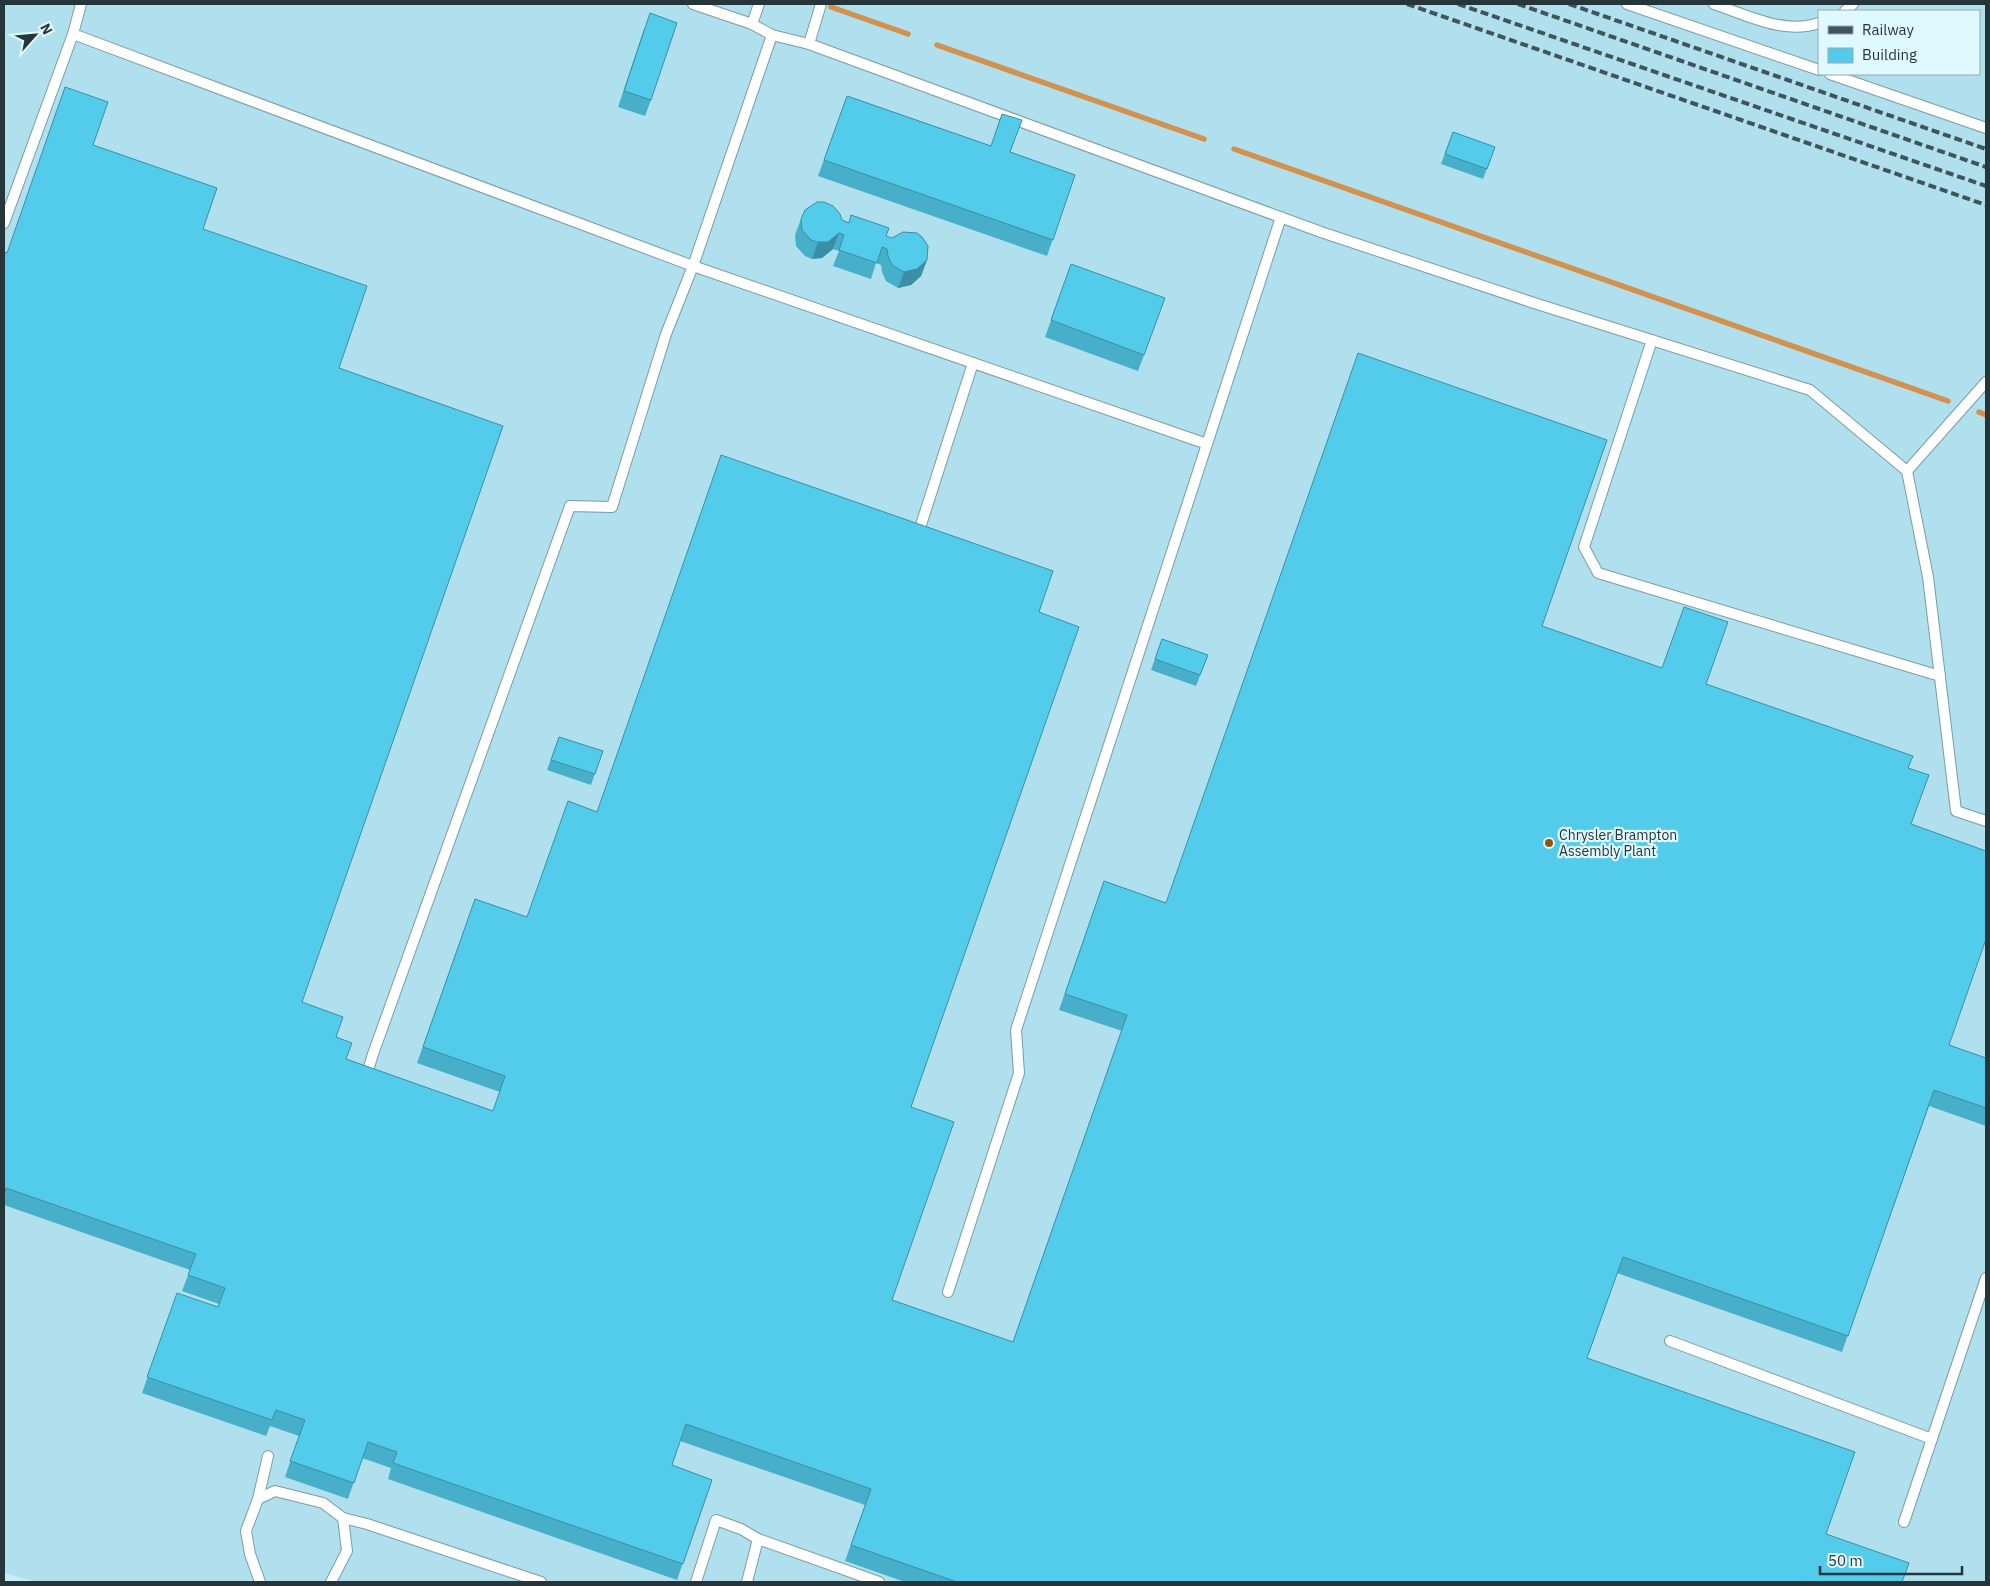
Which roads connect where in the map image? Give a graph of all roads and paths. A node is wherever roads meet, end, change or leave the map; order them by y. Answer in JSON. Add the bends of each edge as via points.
{"nodes":[{"id":1,"x":81,"y":4,"type":"edge"},
{"id":2,"x":693,"y":4,"type":"edge"},
{"id":3,"x":758,"y":4,"type":"edge"},
{"id":4,"x":822,"y":4,"type":"edge"},
{"id":5,"x":1627,"y":4,"type":"edge"},
{"id":6,"x":1714,"y":4,"type":"edge"},
{"id":7,"x":1818,"y":23,"type":"edge"},
{"id":8,"x":752,"y":24,"type":"junction"},
{"id":9,"x":73,"y":34,"type":"junction"},
{"id":10,"x":772,"y":35,"type":"junction"},
{"id":11,"x":809,"y":44,"type":"junction"},
{"id":12,"x":1818,"y":70,"type":"edge"},
{"id":13,"x":1833,"y":75,"type":"edge"},
{"id":14,"x":1986,"y":128,"type":"edge"},
{"id":15,"x":1281,"y":217,"type":"junction"},
{"id":16,"x":4,"y":223,"type":"edge"},
{"id":17,"x":693,"y":266,"type":"junction"},
{"id":18,"x":1652,"y":340,"type":"junction"},
{"id":19,"x":973,"y":363,"type":"junction"},
{"id":20,"x":1986,"y":382,"type":"edge"},
{"id":21,"x":1207,"y":444,"type":"junction"},
{"id":22,"x":1907,"y":471,"type":"junction"},
{"id":23,"x":920,"y":528,"type":"edge"},
{"id":24,"x":1940,"y":676,"type":"junction"},
{"id":25,"x":1986,"y":821,"type":"edge"},
{"id":26,"x":366,"y":1077,"type":"edge"},
{"id":27,"x":1986,"y":1278,"type":"edge"},
{"id":28,"x":948,"y":1292,"type":"dead end"},
{"id":29,"x":1670,"y":1341,"type":"dead end"},
{"id":30,"x":1932,"y":1439,"type":"junction"},
{"id":31,"x":268,"y":1456,"type":"dead end"},
{"id":32,"x":258,"y":1499,"type":"junction"},
{"id":33,"x":343,"y":1518,"type":"junction"},
{"id":34,"x":1904,"y":1522,"type":"dead end"},
{"id":35,"x":758,"y":1539,"type":"junction"},
{"id":36,"x":260,"y":1582,"type":"edge"},
{"id":37,"x":334,"y":1582,"type":"edge"},
{"id":38,"x":541,"y":1582,"type":"edge"},
{"id":39,"x":696,"y":1582,"type":"edge"},
{"id":40,"x":747,"y":1582,"type":"edge"},
{"id":41,"x":879,"y":1582,"type":"edge"}],
"edges":[{"from":1,"to":9,"type":"lane"},
{"from":2,"to":8,"type":"lane"},
{"from":3,"to":8,"type":"lane"},
{"from":4,"to":11,"type":"lane"},
{"from":5,"to":12,"type":"lane"},
{"from":6,"to":7,"type":"lane","via":[[1782,26],[1799,28]]},
{"from":8,"to":10,"type":"lane"},
{"from":9,"to":16,"type":"lane"},
{"from":9,"to":17,"type":"lane"},
{"from":10,"to":11,"type":"lane"},
{"from":10,"to":17,"type":"lane"},
{"from":11,"to":15,"type":"lane"},
{"from":13,"to":14,"type":"lane"},
{"from":15,"to":18,"type":"lane","bridge":true},
{"from":15,"to":21,"type":"lane"},
{"from":17,"to":19,"type":"lane"},
{"from":17,"to":26,"type":"lane","via":[[666,334],[612,507],[570,506]]},
{"from":18,"to":22,"type":"lane","via":[[1810,390]]},
{"from":18,"to":24,"type":"lane","via":[[1584,547],[1598,573]]},
{"from":19,"to":21,"type":"lane"},
{"from":19,"to":23,"type":"lane"},
{"from":20,"to":22,"type":"lane"},
{"from":21,"to":28,"type":"lane","via":[[1016,1030],[1018,1073]]},
{"from":22,"to":24,"type":"lane","via":[[1928,576]]},
{"from":24,"to":25,"type":"lane","via":[[1956,811]]},
{"from":27,"to":30,"type":"lane"},
{"from":29,"to":30,"type":"lane"},
{"from":30,"to":34,"type":"lane"},
{"from":31,"to":32,"type":"lane"},
{"from":32,"to":33,"type":"lane","via":[[275,1491],[323,1503]]},
{"from":32,"to":36,"type":"lane","via":[[246,1531]]},
{"from":33,"to":37,"type":"lane","via":[[347,1551]]},
{"from":33,"to":38,"type":"lane"},
{"from":35,"to":39,"type":"lane","via":[[742,1529],[716,1520]]},
{"from":35,"to":40,"type":"lane"},
{"from":35,"to":41,"type":"lane"}]}
